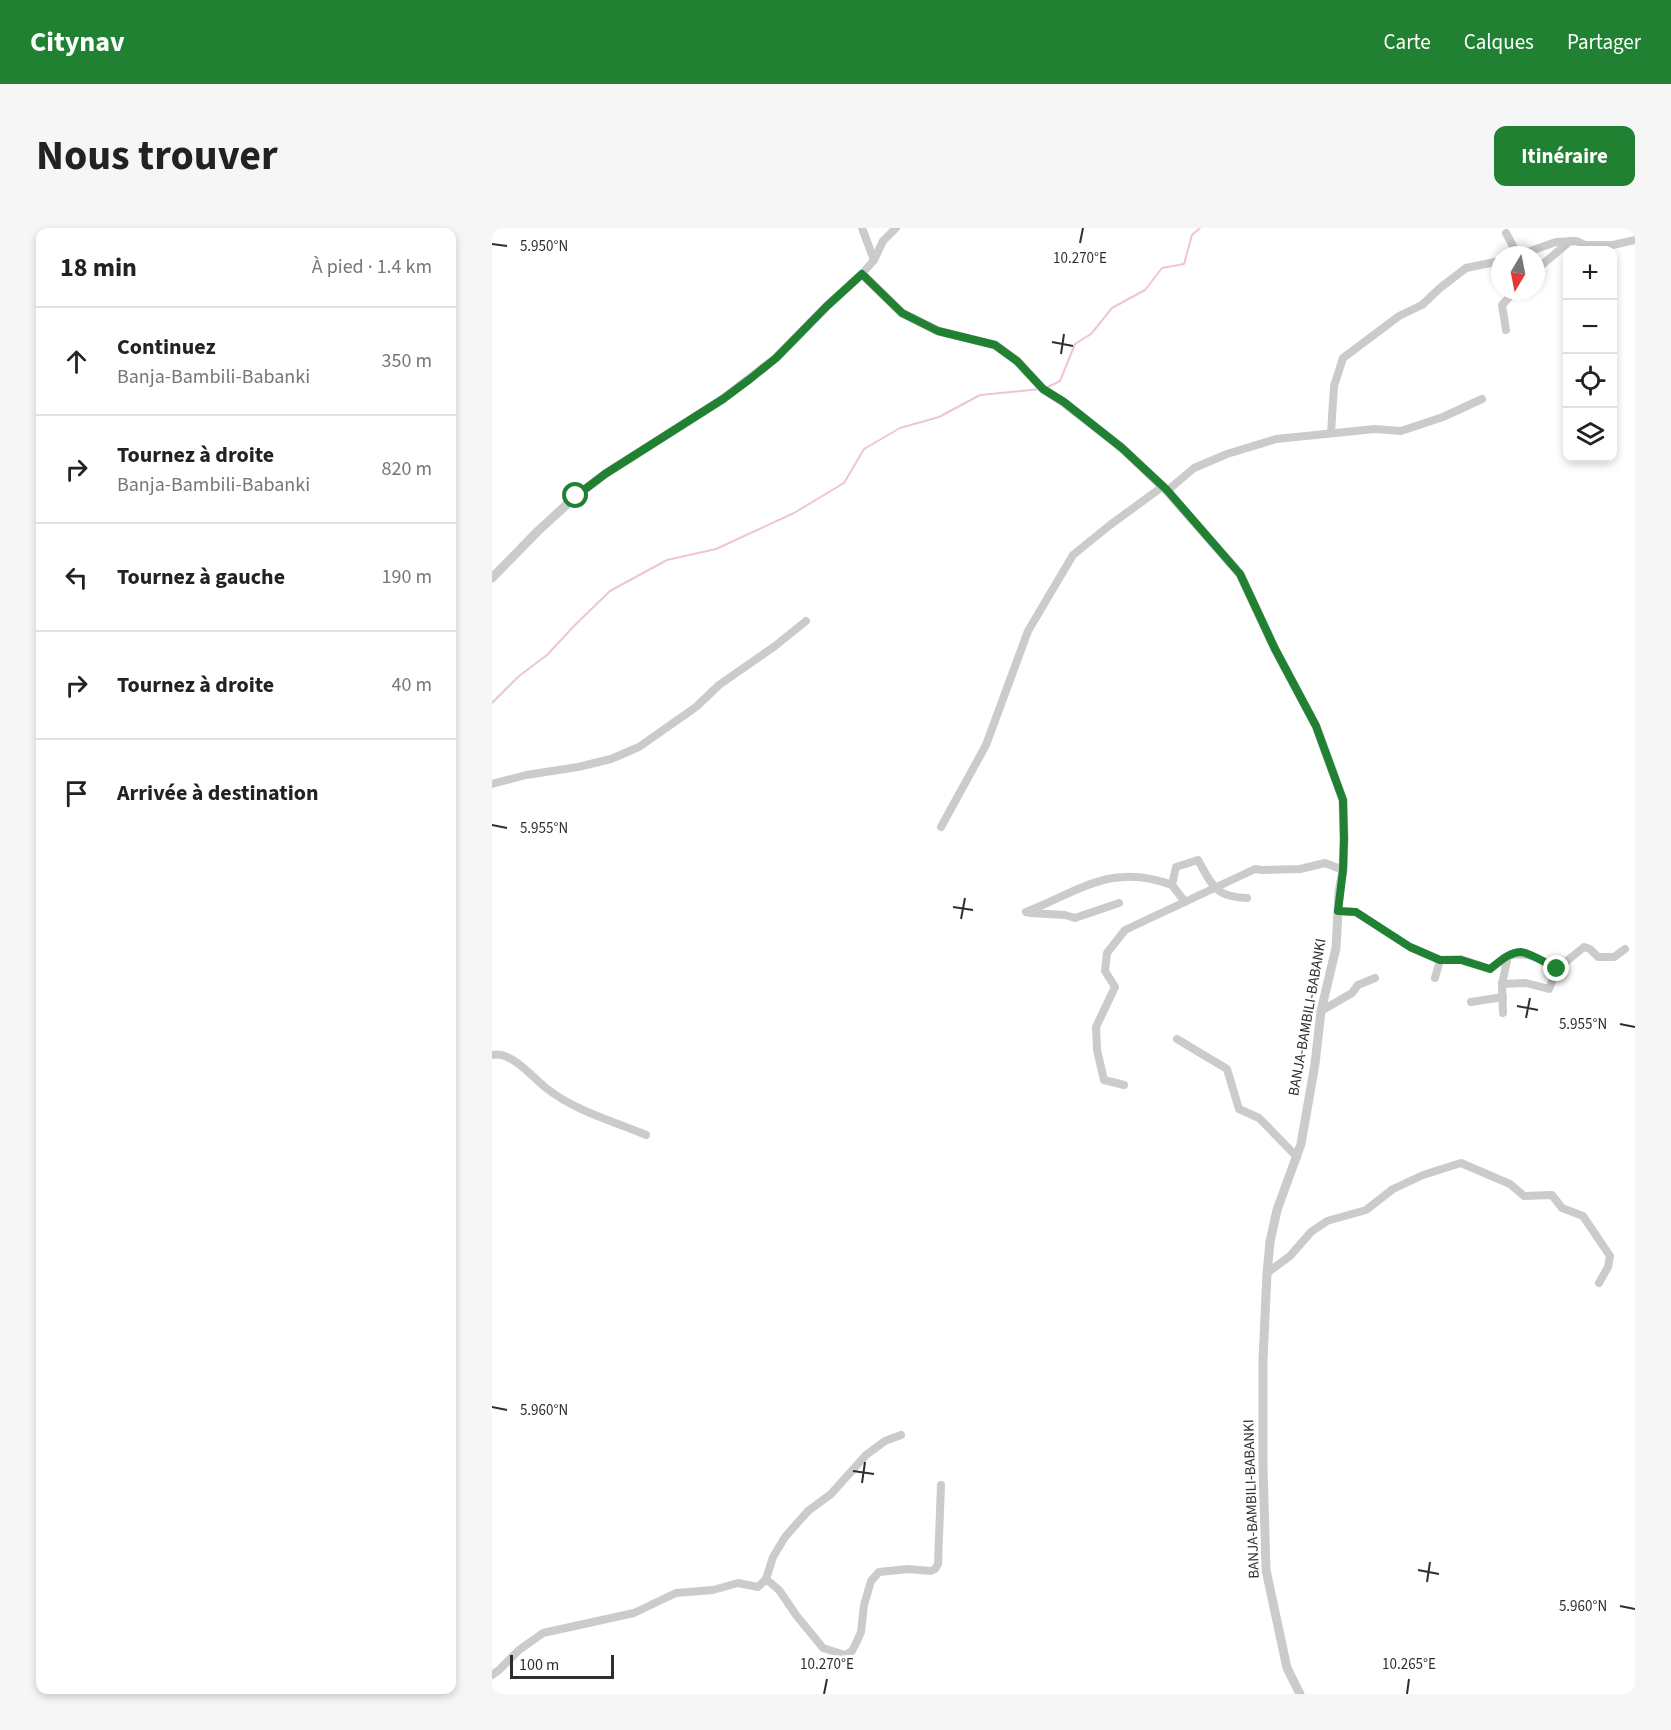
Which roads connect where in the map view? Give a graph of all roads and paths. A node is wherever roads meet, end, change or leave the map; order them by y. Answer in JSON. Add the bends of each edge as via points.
{"nodes":[{"id":1,"x":861,"y":228,"type":"edge"},
{"id":2,"x":896,"y":228,"type":"edge"},
{"id":3,"x":1506,"y":233,"type":"dead end"},
{"id":4,"x":1635,"y":240,"type":"edge"},
{"id":5,"x":1570,"y":241,"type":"junction"},
{"id":6,"x":1513,"y":246,"type":"edge"},
{"id":7,"x":1545,"y":246,"type":"edge"},
{"id":8,"x":874,"y":260,"type":"junction"},
{"id":9,"x":1545,"y":262,"type":"edge"},
{"id":10,"x":1491,"y":263,"type":"edge"},
{"id":11,"x":862,"y":274,"type":"junction"},
{"id":12,"x":1507,"y":300,"type":"edge"},
{"id":13,"x":1506,"y":330,"type":"dead end"},
{"id":14,"x":1482,"y":399,"type":"dead end"},
{"id":15,"x":1331,"y":433,"type":"junction"},
{"id":16,"x":1164,"y":489,"type":"junction"},
{"id":17,"x":492,"y":578,"type":"edge"},
{"id":18,"x":806,"y":621,"type":"dead end"},
{"id":19,"x":492,"y":784,"type":"edge"},
{"id":20,"x":941,"y":826,"type":"dead end"},
{"id":21,"x":1343,"y":870,"type":"junction"},
{"id":22,"x":1172,"y":885,"type":"junction"},
{"id":23,"x":1214,"y":887,"type":"junction"},
{"id":24,"x":1247,"y":898,"type":"dead end"},
{"id":25,"x":1185,"y":902,"type":"junction"},
{"id":26,"x":1119,"y":903,"type":"dead end"},
{"id":27,"x":1338,"y":911,"type":"junction"},
{"id":28,"x":1624,"y":949,"type":"dead end"},
{"id":29,"x":1508,"y":956,"type":"junction"},
{"id":30,"x":1440,"y":960,"type":"junction"},
{"id":31,"x":1557,"y":969,"type":"junction"},
{"id":32,"x":1375,"y":978,"type":"dead end"},
{"id":33,"x":1435,"y":978,"type":"dead end"},
{"id":34,"x":1502,"y":984,"type":"junction"},
{"id":35,"x":1503,"y":997,"type":"junction"},
{"id":36,"x":1471,"y":1002,"type":"dead end"},
{"id":37,"x":1321,"y":1011,"type":"junction"},
{"id":38,"x":1503,"y":1013,"type":"dead end"},
{"id":39,"x":1177,"y":1039,"type":"dead end"},
{"id":40,"x":492,"y":1055,"type":"edge"},
{"id":41,"x":1124,"y":1085,"type":"dead end"},
{"id":42,"x":646,"y":1136,"type":"dead end"},
{"id":43,"x":1297,"y":1156,"type":"junction"},
{"id":44,"x":1267,"y":1273,"type":"junction"},
{"id":45,"x":1599,"y":1283,"type":"dead end"},
{"id":46,"x":901,"y":1435,"type":"dead end"},
{"id":47,"x":941,"y":1485,"type":"dead end"},
{"id":48,"x":766,"y":1579,"type":"junction"},
{"id":49,"x":492,"y":1675,"type":"edge"},
{"id":50,"x":1300,"y":1694,"type":"edge"}],
"edges":[{"from":1,"to":8,"type":"street"},
{"from":2,"to":8,"type":"street","via":[[883,241]]},
{"from":3,"to":6,"type":"street"},
{"from":4,"to":5,"type":"street","via":[[1613,245]]},
{"from":5,"to":7,"type":"street"},
{"from":5,"to":9,"type":"street"},
{"from":8,"to":11,"type":"street"},
{"from":10,"to":15,"type":"street","via":[[1466,268],[1422,305],[1399,316],[1343,358],[1334,386]]},
{"from":11,"to":16,"type":"street","name":"BANJA-BAMBILI-BABANKI","via":[[902,313],[938,331],[995,345],[1017,361],[1043,389],[1122,448]]},
{"from":11,"to":17,"type":"street","via":[[776,358],[723,399],[583,491]]},
{"from":12,"to":13,"type":"street","via":[[1502,305]]},
{"from":14,"to":15,"type":"street","via":[[1401,431]]},
{"from":15,"to":16,"type":"street","via":[[1276,439],[1227,454],[1194,468]]},
{"from":16,"to":20,"type":"street","via":[[1072,555],[1028,631],[986,744]]},
{"from":16,"to":21,"type":"street","name":"BANJA-BAMBILI-BABANKI","via":[[1240,574],[1316,726],[1343,800]]},
{"from":18,"to":19,"type":"street","via":[[639,747],[611,759]]},
{"from":21,"to":23,"type":"street","via":[[1325,864],[1300,869],[1255,869]]},
{"from":21,"to":27,"type":"street","name":"BANJA-BAMBILI-BABANKI"},
{"from":22,"to":23,"type":"street","via":[[1176,867],[1198,860]]},
{"from":22,"to":25,"type":"street"},
{"from":22,"to":26,"type":"street","via":[[1132,875],[1104,879],[1026,912],[1075,918]]},
{"from":23,"to":24,"type":"street","via":[[1231,897]]},
{"from":23,"to":25,"type":"street"},
{"from":25,"to":41,"type":"street","via":[[1125,930],[1107,953],[1105,971],[1115,987],[1096,1027],[1096,1050],[1104,1080]]},
{"from":27,"to":30,"type":"street","via":[[1356,912],[1410,947]]},
{"from":27,"to":37,"type":"street","name":"BANJA-BAMBILI-BABANKI","via":[[1336,948]]},
{"from":28,"to":31,"type":"street","via":[[1614,957],[1598,957],[1584,947]]},
{"from":29,"to":30,"type":"street","via":[[1490,969],[1461,960]]},
{"from":29,"to":31,"type":"street","via":[[1521,952]]},
{"from":29,"to":34,"type":"street"},
{"from":30,"to":33,"type":"street"},
{"from":31,"to":34,"type":"street","via":[[1549,989],[1526,983]]},
{"from":32,"to":37,"type":"street"},
{"from":34,"to":35,"type":"street"},
{"from":35,"to":36,"type":"street"},
{"from":35,"to":38,"type":"street"},
{"from":37,"to":43,"type":"street","name":"BANJA-BAMBILI-BABANKI"},
{"from":39,"to":43,"type":"street","via":[[1227,1070],[1239,1109],[1259,1118]]},
{"from":40,"to":42,"type":"street","via":[[500,1054],[514,1062],[574,1106]]},
{"from":43,"to":44,"type":"street","name":"BANJA-BAMBILI-BABANKI","via":[[1277,1210]]},
{"from":44,"to":45,"type":"street","via":[[1327,1221],[1366,1209],[1402,1184],[1461,1163],[1510,1185],[1524,1196],[1552,1195],[1562,1208],[1583,1216],[1610,1256]]},
{"from":44,"to":50,"type":"street","name":"BANJA-BAMBILI-BABANKI","via":[[1263,1360],[1266,1570],[1287,1668]]},
{"from":46,"to":48,"type":"street","via":[[866,1455],[831,1494],[808,1511],[785,1537]]},
{"from":47,"to":48,"type":"street","via":[[938,1564],[931,1571],[879,1572],[871,1581],[861,1632],[849,1654],[823,1648],[779,1590]]},
{"from":48,"to":49,"type":"street","via":[[758,1587],[738,1583],[676,1593],[634,1613],[543,1633]]}]}
